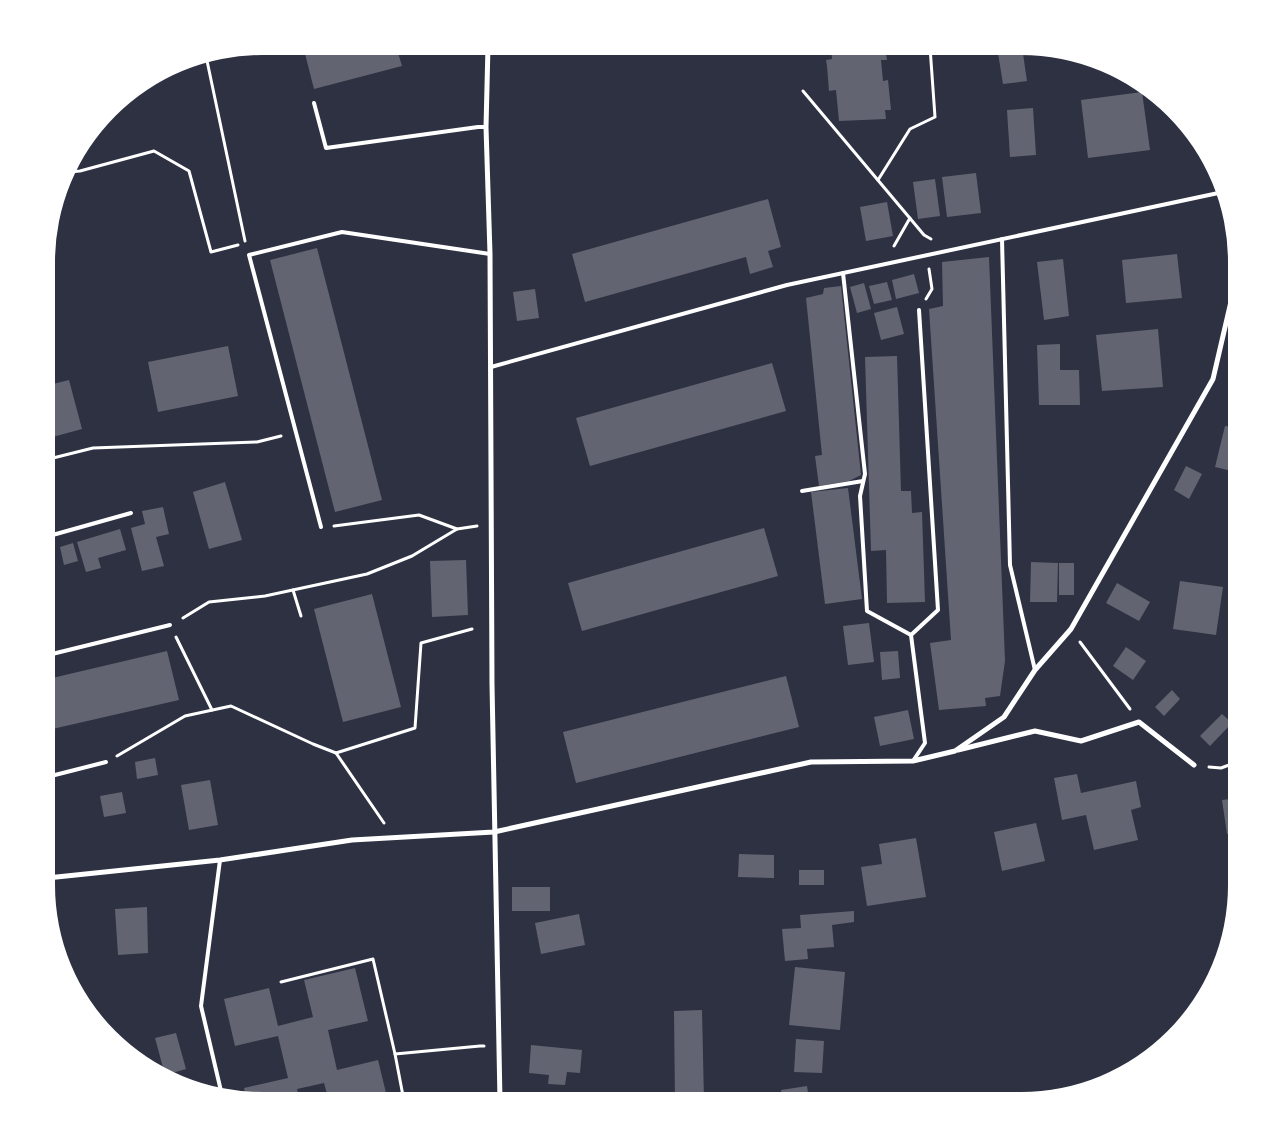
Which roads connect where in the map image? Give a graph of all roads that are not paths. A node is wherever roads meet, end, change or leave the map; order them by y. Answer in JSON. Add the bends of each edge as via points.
{"nodes":[{"id":1,"x":488,"y":55,"type":"edge"},
{"id":2,"x":314,"y":103,"type":"dead end"},
{"id":3,"x":486,"y":127,"type":"junction"},
{"id":4,"x":1216,"y":193,"type":"edge"},
{"id":5,"x":1002,"y":239,"type":"junction"},
{"id":6,"x":490,"y":254,"type":"junction"},
{"id":7,"x":843,"y":273,"type":"junction"},
{"id":8,"x":919,"y":310,"type":"road end"},
{"id":9,"x":1228,"y":314,"type":"edge"},
{"id":10,"x":490,"y":367,"type":"junction"},
{"id":11,"x":863,"y":481,"type":"junction"},
{"id":12,"x":802,"y":490,"type":"dead end"},
{"id":13,"x":131,"y":513,"type":"dead end"},
{"id":14,"x":321,"y":527,"type":"road end"},
{"id":15,"x":55,"y":534,"type":"edge"},
{"id":16,"x":170,"y":625,"type":"road end"},
{"id":17,"x":911,"y":635,"type":"junction"},
{"id":18,"x":55,"y":653,"type":"edge"},
{"id":19,"x":1035,"y":670,"type":"junction"},
{"id":20,"x":955,"y":751,"type":"junction"},
{"id":21,"x":913,"y":761,"type":"junction"},
{"id":22,"x":106,"y":762,"type":"road end"},
{"id":23,"x":1194,"y":765,"type":"road end"},
{"id":24,"x":55,"y":775,"type":"edge"},
{"id":25,"x":494,"y":832,"type":"junction"},
{"id":26,"x":220,"y":860,"type":"junction"},
{"id":27,"x":55,"y":877,"type":"edge"},
{"id":28,"x":221,"y":1088,"type":"edge"},
{"id":29,"x":500,"y":1092,"type":"edge"}],
"edges":[{"from":1,"to":3,"type":"street"},
{"from":2,"to":3,"type":"lane","via":[[326,148]]},
{"from":3,"to":6,"type":"street"},
{"from":4,"to":5,"type":"lane"},
{"from":5,"to":7,"type":"lane"},
{"from":5,"to":19,"type":"lane","via":[[1010,565]]},
{"from":6,"to":10,"type":"street"},
{"from":6,"to":14,"type":"lane","via":[[342,232],[249,255]]},
{"from":7,"to":10,"type":"lane","via":[[787,285]]},
{"from":7,"to":11,"type":"lane","via":[[865,474]]},
{"from":8,"to":17,"type":"lane","via":[[938,610]]},
{"from":9,"to":19,"type":"street","via":[[1213,379],[1070,629]]},
{"from":10,"to":25,"type":"street"},
{"from":11,"to":12,"type":"lane"},
{"from":11,"to":17,"type":"lane","via":[[860,496],[868,611]]},
{"from":13,"to":15,"type":"lane"},
{"from":16,"to":18,"type":"lane"},
{"from":17,"to":21,"type":"lane","via":[[925,743]]},
{"from":19,"to":20,"type":"street","via":[[1004,716]]},
{"from":20,"to":21,"type":"street"},
{"from":20,"to":23,"type":"street","via":[[1035,731],[1081,741],[1139,722]]},
{"from":21,"to":25,"type":"street","via":[[811,762]]},
{"from":22,"to":24,"type":"lane"},
{"from":25,"to":26,"type":"street","via":[[352,840]]},
{"from":25,"to":29,"type":"street"},
{"from":26,"to":27,"type":"street"},
{"from":26,"to":28,"type":"lane","via":[[201,1006]]}]}
